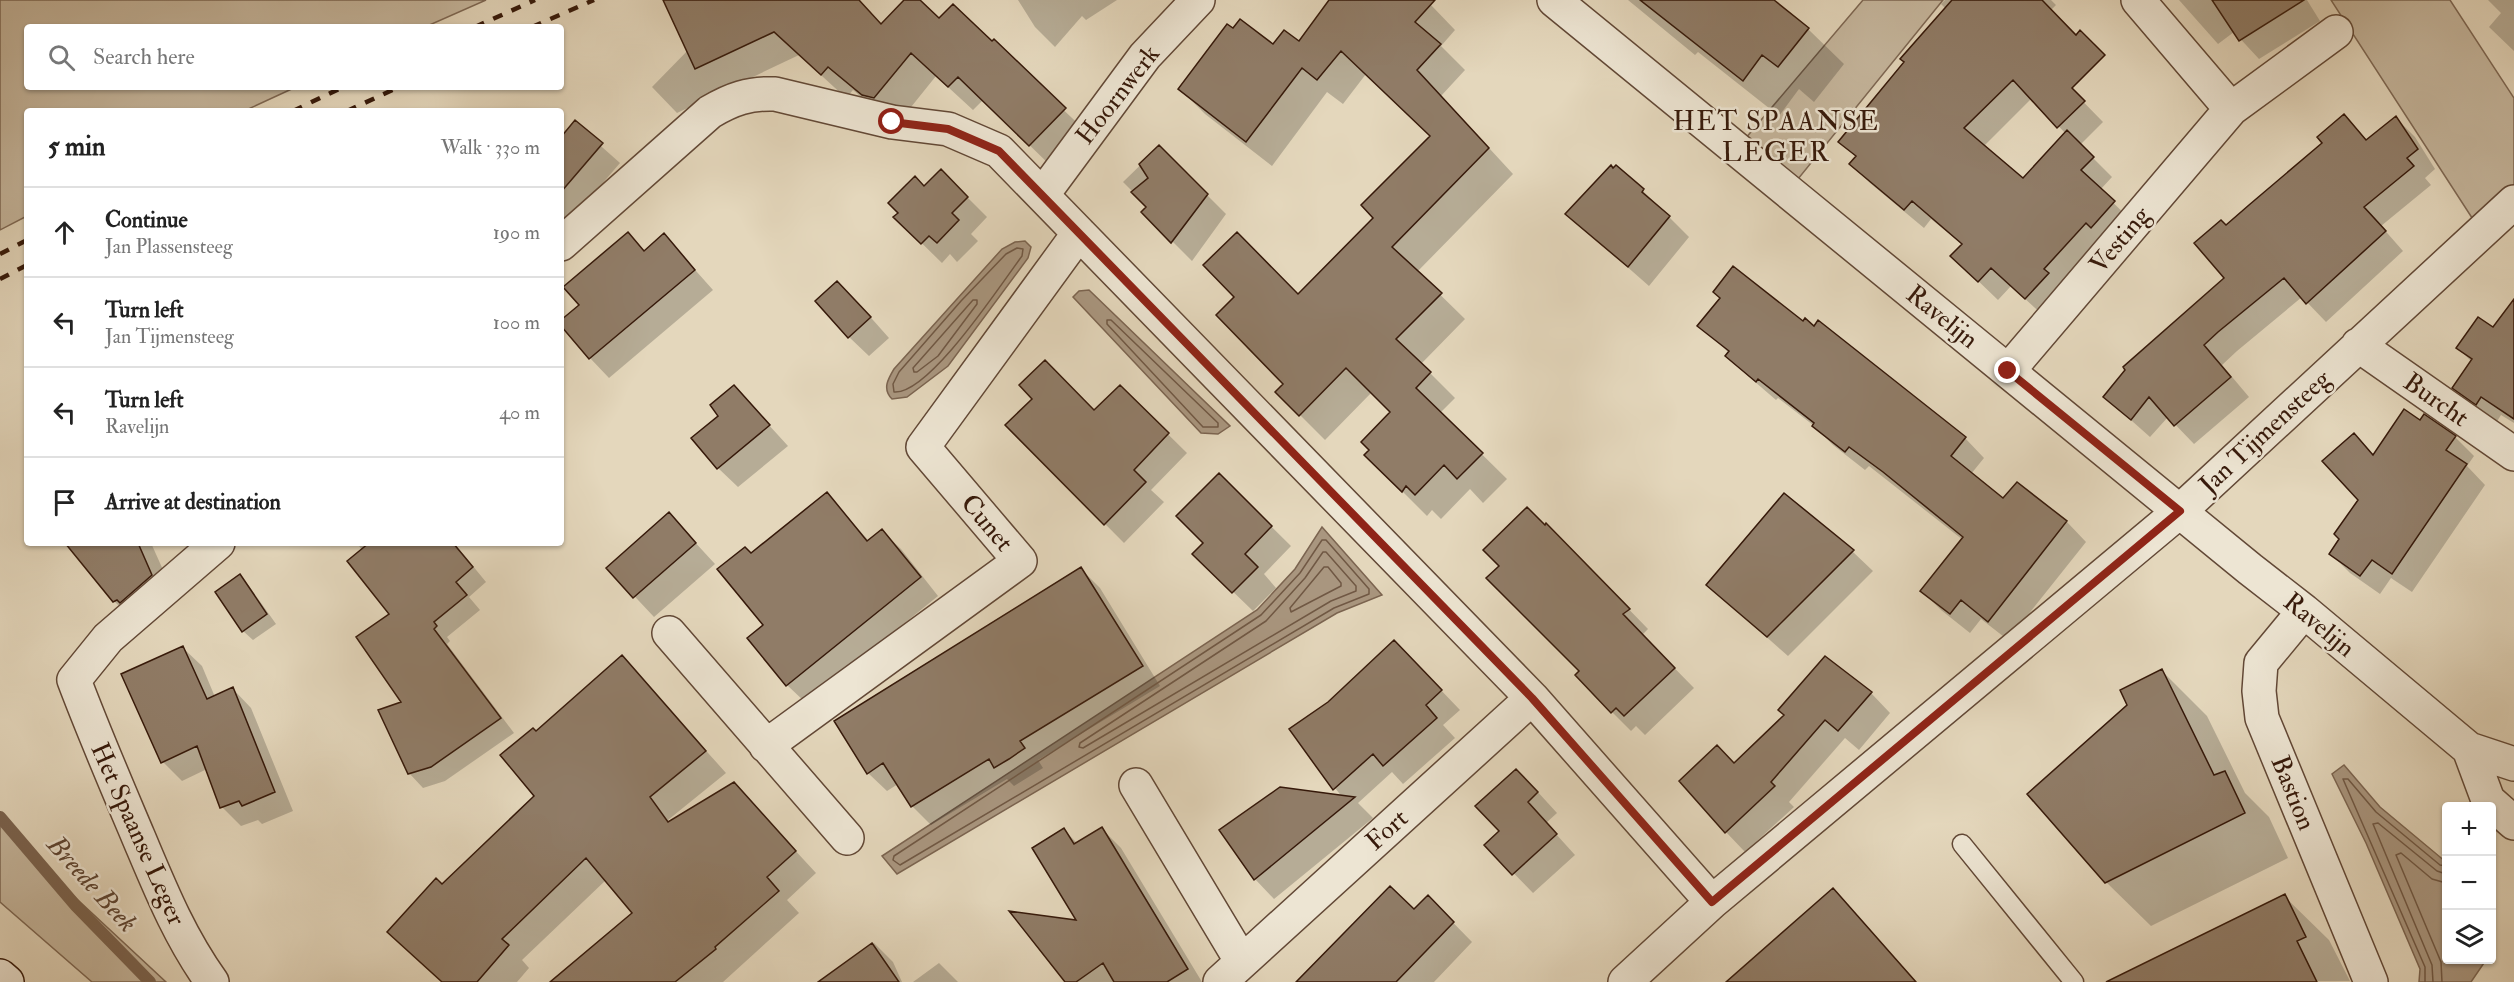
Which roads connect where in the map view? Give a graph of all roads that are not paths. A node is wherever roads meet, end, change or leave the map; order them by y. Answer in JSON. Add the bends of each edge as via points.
{"nodes":[{"id":1,"x":1198,"y":0,"type":"edge"},
{"id":2,"x":1554,"y":0,"type":"edge"},
{"id":3,"x":2138,"y":0,"type":"edge"},
{"id":4,"x":2336,"y":32,"type":"dead end"},
{"id":5,"x":2231,"y":109,"type":"junction"},
{"id":6,"x":1043,"y":194,"type":"junction"},
{"id":7,"x":2514,"y":202,"type":"edge"},
{"id":8,"x":1079,"y":232,"type":"junction"},
{"id":9,"x":564,"y":241,"type":"edge"},
{"id":10,"x":2358,"y":345,"type":"junction"},
{"id":11,"x":2008,"y":371,"type":"junction"},
{"id":12,"x":2514,"y":454,"type":"edge"},
{"id":13,"x":2180,"y":511,"type":"junction"},
{"id":14,"x":215,"y":546,"type":"edge"},
{"id":15,"x":2304,"y":610,"type":"junction"},
{"id":16,"x":669,"y":633,"type":"dead end"},
{"id":17,"x":1532,"y":698,"type":"junction"},
{"id":18,"x":766,"y":746,"type":"junction"},
{"id":19,"x":2469,"y":749,"type":"junction"},
{"id":20,"x":2514,"y":764,"type":"edge"},
{"id":21,"x":1136,"y":785,"type":"dead end"},
{"id":22,"x":2514,"y":823,"type":"edge"},
{"id":23,"x":847,"y":838,"type":"dead end"},
{"id":24,"x":1962,"y":843,"type":"dead end"},
{"id":25,"x":1712,"y":902,"type":"junction"},
{"id":26,"x":1231,"y":972,"type":"edge"},
{"id":27,"x":0,"y":976,"type":"edge"},
{"id":28,"x":7,"y":982,"type":"edge"},
{"id":29,"x":213,"y":982,"type":"edge"},
{"id":30,"x":1624,"y":982,"type":"edge"},
{"id":31,"x":2074,"y":982,"type":"edge"},
{"id":32,"x":2371,"y":982,"type":"edge"}],
"edges":[{"from":1,"to":6,"type":"street","name":"Hoornwerk","via":[[1145,56]]},
{"from":2,"to":11,"type":"street","name":"Ravelijn"},
{"from":3,"to":5,"type":"street"},
{"from":4,"to":5,"type":"street","name":"Vesting"},
{"from":5,"to":11,"type":"street","name":"Vesting"},
{"from":6,"to":8,"type":"street"},
{"from":6,"to":9,"type":"street","via":[[999,151],[948,129],[892,122],[775,94],[760,94],[734,98],[710,112]]},
{"from":7,"to":10,"type":"street","name":"Jan Tijmensteeg"},
{"from":8,"to":17,"type":"street"},
{"from":8,"to":18,"type":"street","name":"Cunet","via":[[923,447],[1020,561]]},
{"from":10,"to":12,"type":"street","name":"Burcht"},
{"from":10,"to":13,"type":"street","name":"Jan Tijmensteeg"},
{"from":11,"to":13,"type":"street","name":"Ravelijn"},
{"from":13,"to":15,"type":"street","name":"Ravelijn"},
{"from":13,"to":25,"type":"street","name":"Jan Tijmensteeg"},
{"from":14,"to":29,"type":"street","name":"Het Spaanse Leger","via":[[108,638],[74,680],[164,897],[190,952]]},
{"from":15,"to":19,"type":"street","name":"Ravelijn"},
{"from":15,"to":32,"type":"street","name":"Bastion","via":[[2261,663],[2262,718]]},
{"from":16,"to":18,"type":"street"},
{"from":17,"to":25,"type":"street"},
{"from":17,"to":26,"type":"street","name":"Fort"},
{"from":18,"to":23,"type":"street"},
{"from":19,"to":20,"type":"street","name":"Ravelijn"},
{"from":19,"to":22,"type":"street","name":"Ravelijn","via":[[2488,800]]},
{"from":21,"to":26,"type":"street","name":"Fort"},
{"from":24,"to":31,"type":"lane"},
{"from":25,"to":30,"type":"street","name":"Jan Tijmensteeg"},
{"from":27,"to":28,"type":"street"}]}
